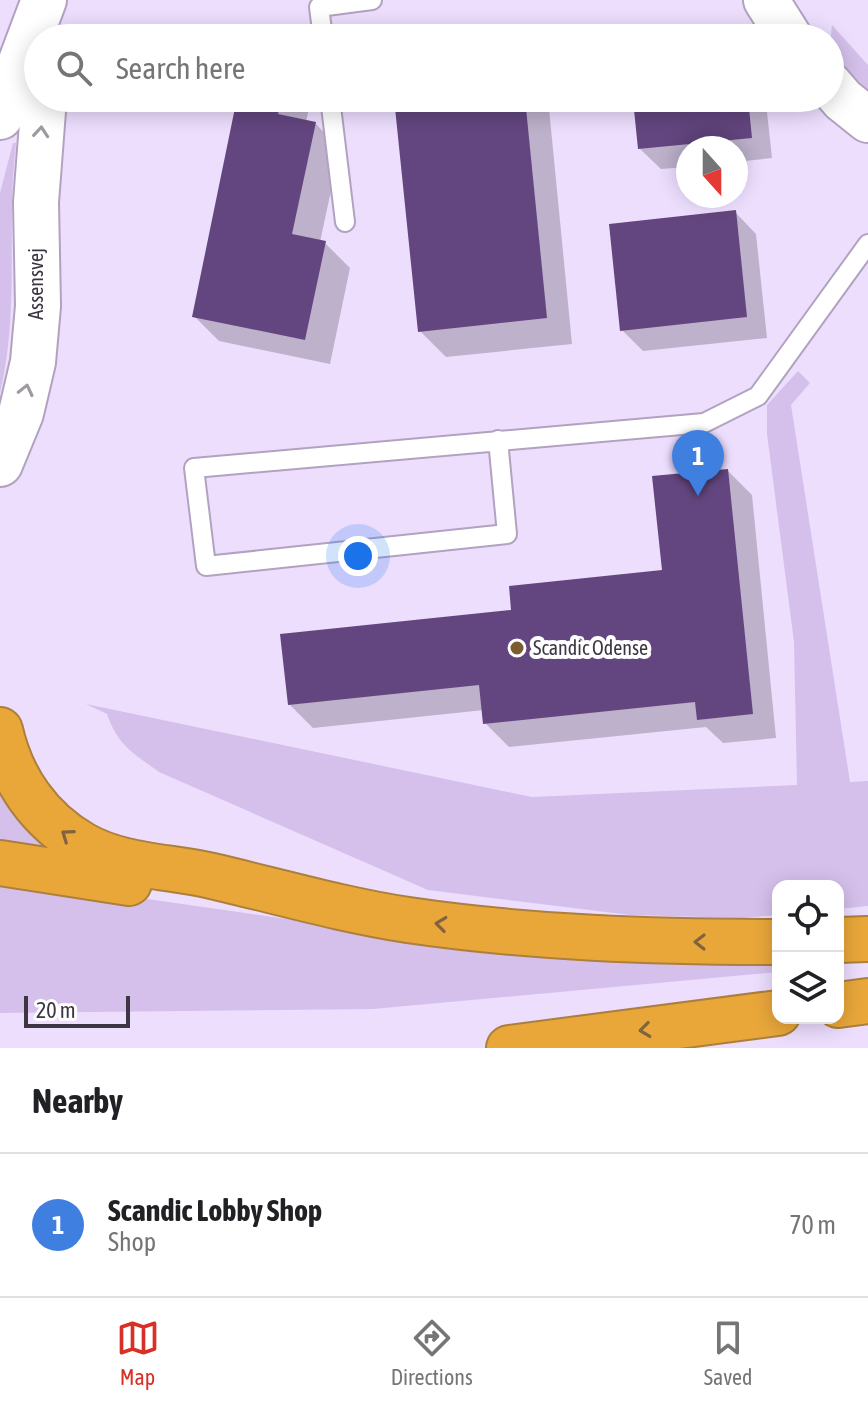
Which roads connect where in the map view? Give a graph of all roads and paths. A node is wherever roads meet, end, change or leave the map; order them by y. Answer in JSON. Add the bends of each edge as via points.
{"nodes":[{"id":1,"x":44,"y":0,"type":"edge"},
{"id":2,"x":52,"y":0,"type":"edge"},
{"id":3,"x":372,"y":0,"type":"edge"},
{"id":4,"x":766,"y":0,"type":"edge"},
{"id":5,"x":35,"y":24,"type":"edge"},
{"id":6,"x":50,"y":24,"type":"edge"},
{"id":7,"x":321,"y":24,"type":"edge"},
{"id":8,"x":781,"y":24,"type":"edge"},
{"id":9,"x":24,"y":53,"type":"edge"},
{"id":10,"x":844,"y":101,"type":"edge"},
{"id":11,"x":43,"y":112,"type":"edge"},
{"id":12,"x":332,"y":112,"type":"edge"},
{"id":13,"x":0,"y":117,"type":"edge"},
{"id":14,"x":868,"y":120,"type":"edge"},
{"id":15,"x":345,"y":222,"type":"dead end"},
{"id":16,"x":868,"y":244,"type":"edge"},
{"id":17,"x":498,"y":440,"type":"junction"},
{"id":18,"x":0,"y":464,"type":"edge"},
{"id":19,"x":0,"y":730,"type":"edge"},
{"id":20,"x":0,"y":863,"type":"edge"},
{"id":21,"x":353,"y":910,"type":"junction"},
{"id":22,"x":868,"y":939,"type":"edge"},
{"id":23,"x":844,"y":940,"type":"edge"},
{"id":24,"x":772,"y":942,"type":"edge"},
{"id":25,"x":868,"y":1001,"type":"edge"},
{"id":26,"x":844,"y":1004,"type":"edge"},
{"id":27,"x":772,"y":1014,"type":"edge"},
{"id":28,"x":509,"y":1048,"type":"edge"}],
"edges":[{"from":1,"to":5,"type":"main road"},
{"from":2,"to":6,"type":"main road"},
{"from":3,"to":7,"type":"lane","via":[[319,7]]},
{"from":4,"to":8,"type":"main road"},
{"from":9,"to":13,"type":"main road"},
{"from":10,"to":14,"type":"main road"},
{"from":18,"to":11,"type":"main road","name":"Assensvej","one_way":true,"via":[[21,413],[33,362]]},
{"from":12,"to":15,"type":"lane"},
{"from":16,"to":17,"type":"lane","via":[[758,396],[704,423]]},
{"from":17,"to":17,"type":"lane","via":[[194,468],[206,566],[507,534]]},
{"from":21,"to":19,"type":"highway","one_way":true,"via":[[208,874],[126,861],[84,846],[50,822],[33,802],[11,765]]},
{"from":20,"to":21,"type":"highway","via":[[205,895]]},
{"from":24,"to":21,"type":"highway","one_way":true,"via":[[524,934]]},
{"from":22,"to":23,"type":"highway"},
{"from":25,"to":26,"type":"highway"},
{"from":27,"to":28,"type":"highway","one_way":true}]}
